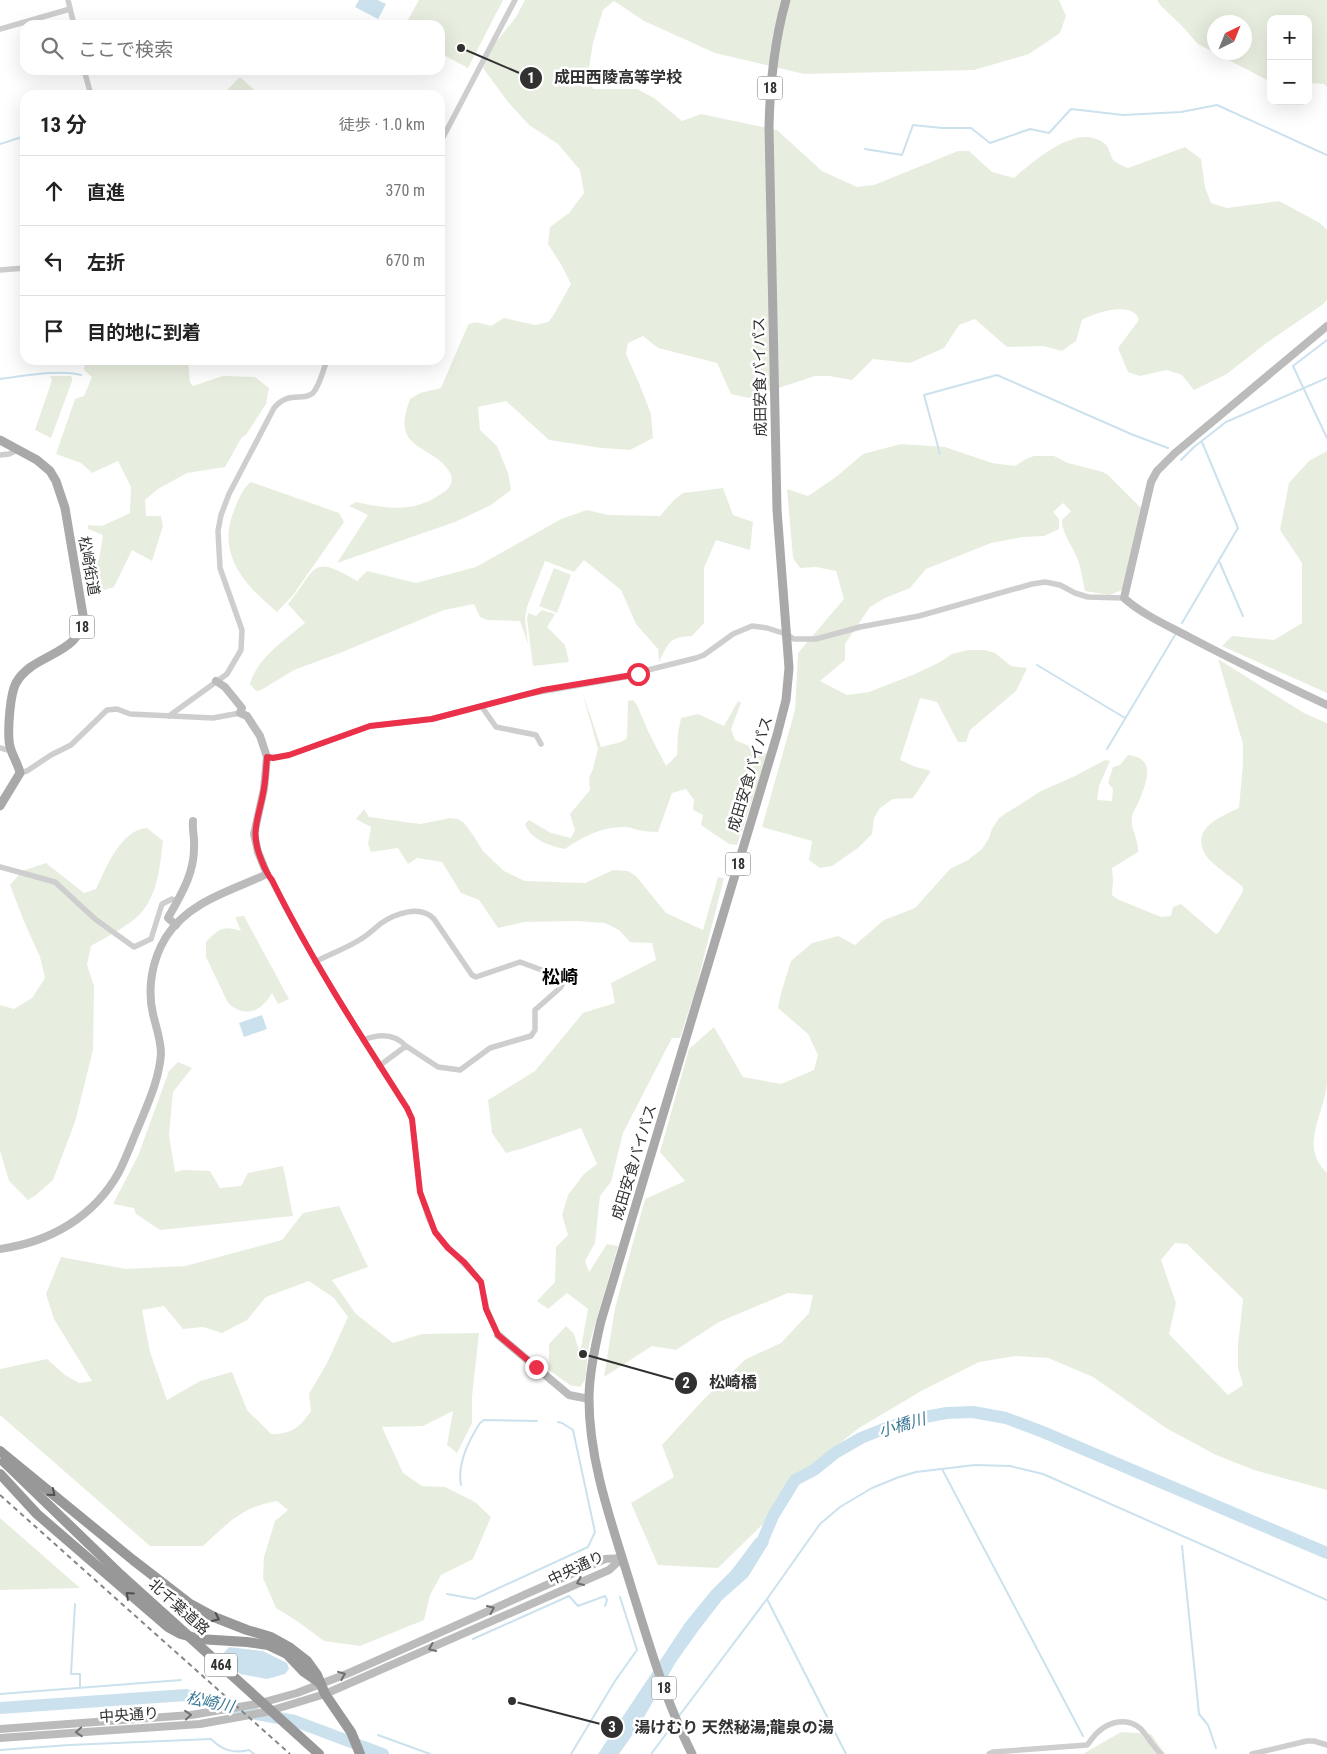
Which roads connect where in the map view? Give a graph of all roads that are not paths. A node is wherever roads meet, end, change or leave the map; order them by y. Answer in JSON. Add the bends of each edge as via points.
{"nodes":[{"id":1,"x":68,"y":0,"type":"edge"},
{"id":2,"x":515,"y":0,"type":"edge"},
{"id":3,"x":786,"y":0,"type":"edge"},
{"id":4,"x":70,"y":9,"type":"junction"},
{"id":5,"x":29,"y":20,"type":"edge"},
{"id":6,"x":73,"y":20,"type":"edge"},
{"id":7,"x":20,"y":23,"type":"edge"},
{"id":8,"x":0,"y":28,"type":"edge"},
{"id":9,"x":85,"y":75,"type":"edge"},
{"id":10,"x":90,"y":90,"type":"edge"},
{"id":11,"x":445,"y":133,"type":"edge"},
{"id":12,"x":20,"y":268,"type":"edge"},
{"id":13,"x":0,"y":270,"type":"edge"},
{"id":14,"x":1327,"y":326,"type":"edge"},
{"id":15,"x":325,"y":365,"type":"edge"},
{"id":16,"x":0,"y":440,"type":"edge"},
{"id":17,"x":18,"y":450,"type":"junction"},
{"id":18,"x":0,"y":455,"type":"edge"},
{"id":19,"x":1124,"y":598,"type":"junction"},
{"id":20,"x":786,"y":634,"type":"junction"},
{"id":21,"x":216,"y":681,"type":"junction"},
{"id":22,"x":1327,"y":705,"type":"edge"},
{"id":23,"x":482,"y":707,"type":"junction"},
{"id":24,"x":240,"y":713,"type":"junction"},
{"id":25,"x":169,"y":716,"type":"junction"},
{"id":26,"x":541,"y":744,"type":"dead end"},
{"id":27,"x":5,"y":748,"type":"edge"},
{"id":28,"x":267,"y":757,"type":"junction"},
{"id":29,"x":20,"y":773,"type":"junction"},
{"id":30,"x":0,"y":806,"type":"edge"},
{"id":31,"x":193,"y":821,"type":"dead end"},
{"id":32,"x":0,"y":867,"type":"edge"},
{"id":33,"x":267,"y":874,"type":"junction"},
{"id":34,"x":178,"y":901,"type":"junction"},
{"id":35,"x":176,"y":925,"type":"junction"},
{"id":36,"x":315,"y":962,"type":"junction"},
{"id":37,"x":363,"y":1040,"type":"junction"},
{"id":38,"x":406,"y":1046,"type":"junction"},
{"id":39,"x":379,"y":1066,"type":"junction"},
{"id":40,"x":0,"y":1249,"type":"edge"},
{"id":41,"x":498,"y":1335,"type":"joint"},
{"id":42,"x":589,"y":1399,"type":"junction"},
{"id":43,"x":0,"y":1451,"type":"edge"},
{"id":44,"x":0,"y":1458,"type":"edge"},
{"id":45,"x":0,"y":1470,"type":"edge"},
{"id":46,"x":0,"y":1474,"type":"edge"},
{"id":47,"x":622,"y":1558,"type":"junction"},
{"id":48,"x":108,"y":1563,"type":"junction"},
{"id":49,"x":118,"y":1579,"type":"junction"},
{"id":50,"x":321,"y":1684,"type":"junction"},
{"id":51,"x":325,"y":1694,"type":"junction"},
{"id":52,"x":0,"y":1729,"type":"edge"},
{"id":53,"x":0,"y":1738,"type":"edge"},
{"id":54,"x":1327,"y":1745,"type":"edge"},
{"id":55,"x":319,"y":1754,"type":"edge"},
{"id":56,"x":360,"y":1754,"type":"edge"},
{"id":57,"x":692,"y":1754,"type":"edge"},
{"id":58,"x":989,"y":1754,"type":"edge"},
{"id":59,"x":1161,"y":1754,"type":"edge"},
{"id":60,"x":1252,"y":1754,"type":"edge"}],
"edges":[{"from":1,"to":4,"type":"street"},
{"from":2,"to":11,"type":"street"},
{"from":3,"to":20,"type":"main road","name":"成田安食バイパス","number":"18","via":[[771,78],[770,152],[777,490]]},
{"from":4,"to":5,"type":"street"},
{"from":4,"to":6,"type":"street"},
{"from":7,"to":8,"type":"street"},
{"from":9,"to":10,"type":"street"},
{"from":12,"to":13,"type":"street"},
{"from":14,"to":19,"type":"street","via":[[1157,471]]},
{"from":15,"to":21,"type":"street","via":[[314,392],[305,397],[284,398],[274,408],[224,504],[218,531],[218,555],[243,638],[231,669]]},
{"from":16,"to":17,"type":"main road","name":"松崎街道","number":"18"},
{"from":17,"to":18,"type":"street"},
{"from":17,"to":27,"type":"main road","name":"松崎街道","number":"18","via":[[45,466],[62,495],[83,623],[75,640],[26,670],[18,680]]},
{"from":19,"to":20,"type":"street","via":[[1088,597],[1045,582],[919,616],[816,638],[794,639]]},
{"from":19,"to":22,"type":"street","via":[[1151,617],[1228,658]]},
{"from":20,"to":23,"type":"street","via":[[752,626],[733,634],[704,655],[678,664],[631,676],[523,695]]},
{"from":20,"to":42,"type":"main road","name":"成田安食バイパス","number":"18","via":[[788,684],[784,712],[601,1321],[593,1352]]},
{"from":21,"to":24,"type":"street","via":[[242,708]]},
{"from":21,"to":25,"type":"street"},
{"from":23,"to":26,"type":"street","via":[[496,727],[536,735]]},
{"from":23,"to":28,"type":"street","via":[[432,719],[370,726],[289,755]]},
{"from":24,"to":25,"type":"street","via":[[213,718]]},
{"from":24,"to":28,"type":"street","via":[[247,716],[260,736]]},
{"from":25,"to":29,"type":"street","via":[[108,710],[71,745]]},
{"from":27,"to":29,"type":"main road","name":"松崎街道","number":"18"},
{"from":28,"to":33,"type":"street","via":[[254,834]]},
{"from":29,"to":30,"type":"main road"},
{"from":31,"to":34,"type":"street","via":[[192,867]]},
{"from":32,"to":34,"type":"street","via":[[55,882],[95,919],[134,947],[151,939],[162,904],[172,899]]},
{"from":33,"to":35,"type":"street","via":[[207,901]]},
{"from":33,"to":36,"type":"street"},
{"from":34,"to":35,"type":"street","via":[[168,918]]},
{"from":35,"to":40,"type":"street","via":[[158,953],[151,981],[151,1003],[161,1052],[157,1078],[118,1173],[101,1198],[65,1228],[32,1243]]},
{"from":36,"to":37,"type":"street"},
{"from":36,"to":38,"type":"street","via":[[362,939],[388,919],[419,911],[434,919],[476,977],[520,962],[562,979],[560,988],[535,1010],[535,1030],[531,1036],[490,1048],[460,1070],[438,1067]]},
{"from":37,"to":38,"type":"street","via":[[380,1034],[399,1040]]},
{"from":37,"to":39,"type":"street"},
{"from":38,"to":39,"type":"street"},
{"from":39,"to":41,"type":"street","via":[[412,1119],[420,1192],[432,1224],[442,1241],[481,1282],[486,1309]]},
{"from":41,"to":42,"type":"street","via":[[569,1395]]},
{"from":42,"to":47,"type":"main road","name":"成田安食バイパス","number":"18","via":[[594,1451]]},
{"from":43,"to":50,"type":"highway","one_way":true,"via":[[190,1604],[289,1647],[306,1661]]},
{"from":44,"to":48,"type":"highway","name":"北千葉道路","number":"464"},
{"from":45,"to":48,"type":"highway","name":"北千葉道路","number":"464"},
{"from":46,"to":49,"type":"highway","via":[[37,1514]]},
{"from":50,"to":47,"type":"street","name":"中央通り","one_way":true,"via":[[604,1559]]},
{"from":47,"to":51,"type":"street","name":"中央通り","one_way":true,"via":[[609,1570]]},
{"from":47,"to":57,"type":"main road","name":"成田安食バイパス","number":"18","via":[[667,1697]]},
{"from":48,"to":49,"type":"highway","name":"北千葉道路","number":"464"},
{"from":50,"to":49,"type":"highway","one_way":true,"bridge":true,"via":[[286,1654],[268,1645],[198,1639],[181,1634],[168,1627]]},
{"from":49,"to":55,"type":"highway","name":"北千葉道路","number":"464","bridge":true},
{"from":50,"to":51,"type":"highway"},
{"from":52,"to":50,"type":"street","name":"中央通り","one_way":true,"via":[[191,1715],[257,1704]]},
{"from":51,"to":53,"type":"street","name":"中央通り","one_way":true,"via":[[266,1712],[215,1722]]},
{"from":51,"to":56,"type":"highway","via":[[351,1732]]},
{"from":54,"to":60,"type":"street","via":[[1307,1741]]},
{"from":58,"to":59,"type":"street","via":[[1087,1745],[1102,1728],[1118,1722],[1134,1724]]}]}
